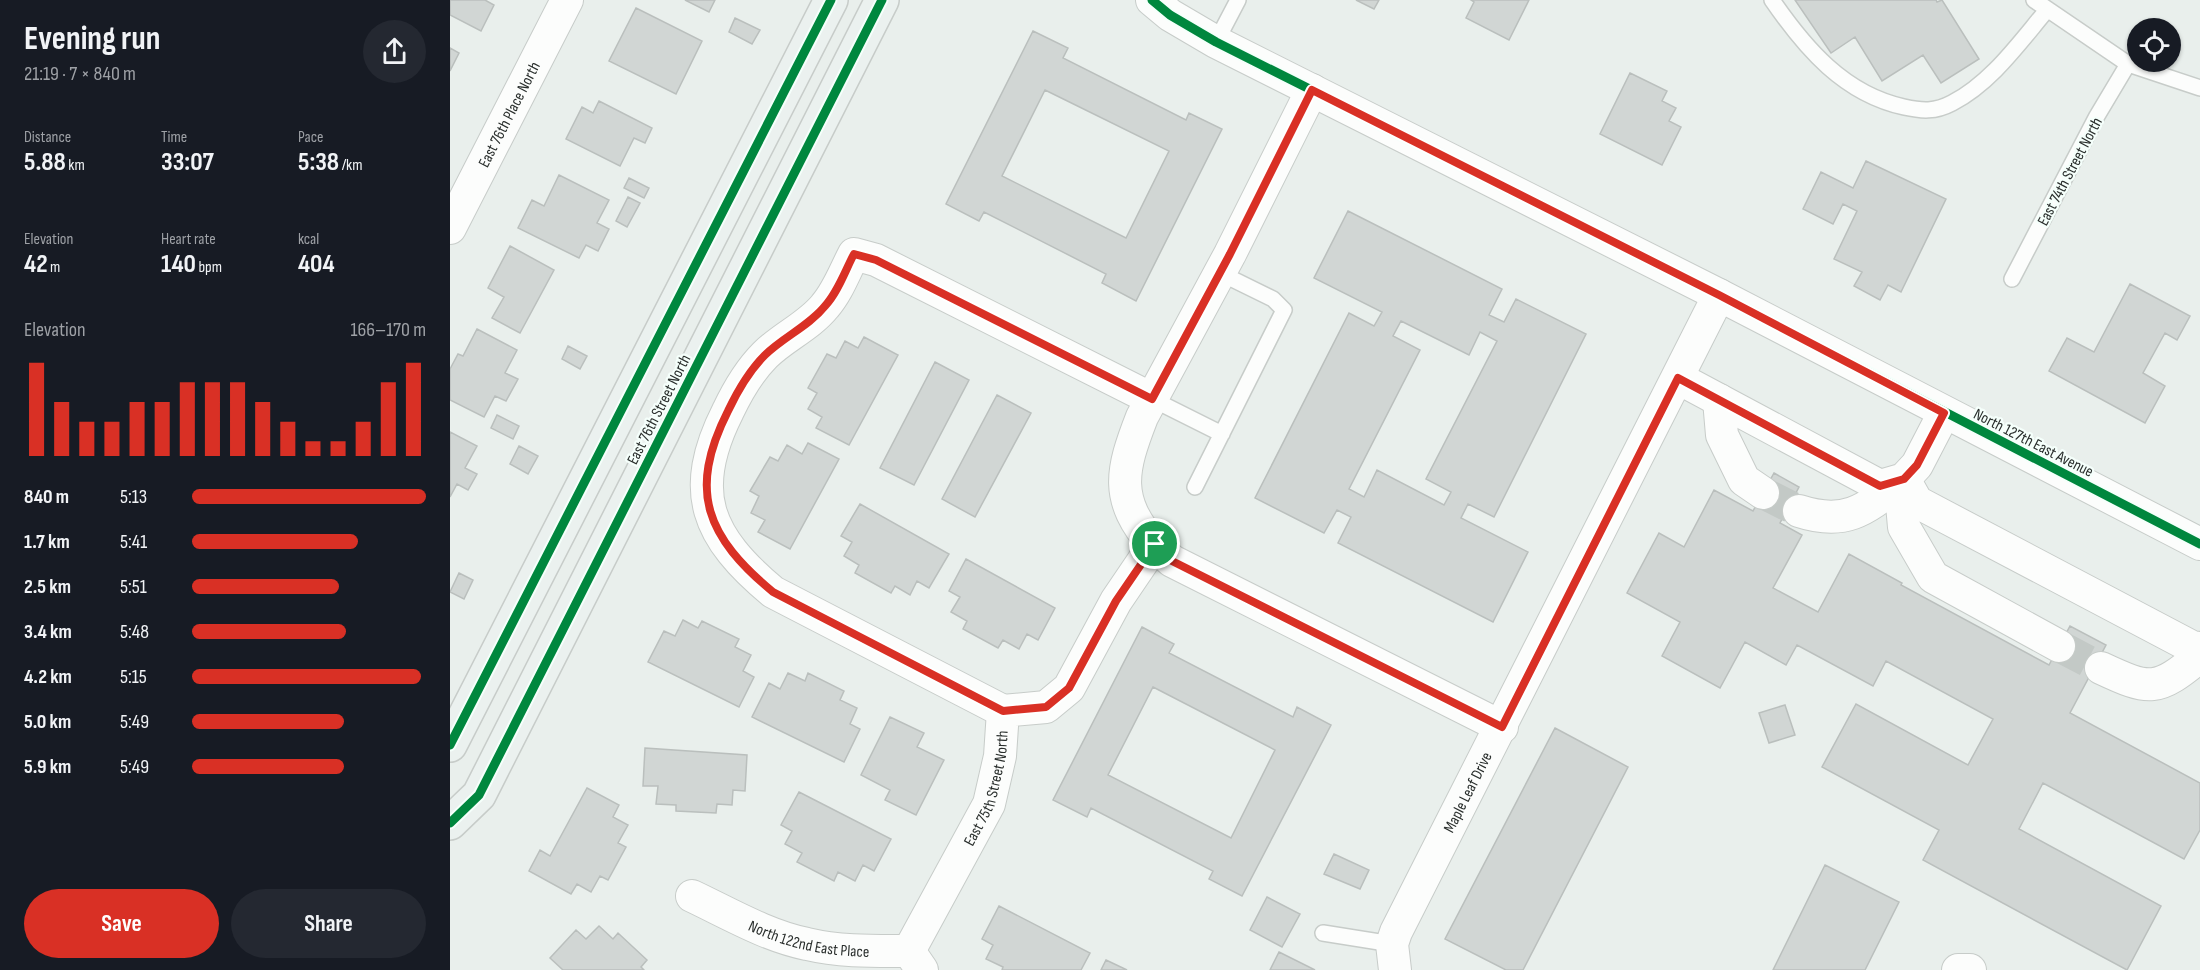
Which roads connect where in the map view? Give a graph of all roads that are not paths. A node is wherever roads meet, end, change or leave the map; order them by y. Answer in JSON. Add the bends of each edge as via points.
{"nodes":[{"id":1,"x":567,"y":0,"type":"edge"},
{"id":2,"x":831,"y":0,"type":"edge"},
{"id":3,"x":882,"y":0,"type":"edge"},
{"id":4,"x":1152,"y":0,"type":"edge"},
{"id":5,"x":1238,"y":0,"type":"edge"},
{"id":6,"x":1772,"y":0,"type":"edge"},
{"id":7,"x":2034,"y":0,"type":"edge"},
{"id":8,"x":2047,"y":10,"type":"junction"},
{"id":9,"x":1216,"y":42,"type":"junction"},
{"id":10,"x":2127,"y":63,"type":"edge"},
{"id":11,"x":2127,"y":66,"type":"edge"},
{"id":12,"x":2152,"y":72,"type":"edge"},
{"id":13,"x":2200,"y":88,"type":"edge"},
{"id":14,"x":1312,"y":90,"type":"junction"},
{"id":15,"x":450,"y":228,"type":"edge"},
{"id":16,"x":1220,"y":273,"type":"junction"},
{"id":17,"x":2012,"y":279,"type":"dead end"},
{"id":18,"x":1719,"y":295,"type":"junction"},
{"id":19,"x":1678,"y":378,"type":"junction"},
{"id":20,"x":1152,"y":399,"type":"junction"},
{"id":21,"x":1719,"y":400,"type":"junction"},
{"id":22,"x":1944,"y":413,"type":"junction"},
{"id":23,"x":1222,"y":434,"type":"junction"},
{"id":24,"x":1902,"y":480,"type":"junction"},
{"id":25,"x":1196,"y":487,"type":"dead end"},
{"id":26,"x":1763,"y":493,"type":"tunnel mouth"},
{"id":27,"x":1798,"y":511,"type":"tunnel mouth"},
{"id":28,"x":1155,"y":544,"type":"junction"},
{"id":29,"x":2200,"y":544,"type":"edge"},
{"id":30,"x":2059,"y":646,"type":"tunnel mouth"},
{"id":31,"x":2200,"y":648,"type":"edge"},
{"id":32,"x":2200,"y":656,"type":"edge"},
{"id":33,"x":2101,"y":668,"type":"tunnel mouth"},
{"id":34,"x":1003,"y":711,"type":"junction"},
{"id":35,"x":1502,"y":727,"type":"junction"},
{"id":36,"x":450,"y":745,"type":"edge"},
{"id":37,"x":450,"y":823,"type":"edge"},
{"id":38,"x":692,"y":896,"type":"dead end"},
{"id":39,"x":1323,"y":933,"type":"dead end"},
{"id":40,"x":1393,"y":957,"type":"edge"},
{"id":41,"x":916,"y":960,"type":"edge"},
{"id":42,"x":1958,"y":970,"type":"edge"},
{"id":43,"x":1970,"y":970,"type":"edge"}],
"edges":[{"from":1,"to":15,"type":"street","name":"East 76th Place North"},
{"from":2,"to":36,"type":"main road","name":"East 76th Street North"},
{"from":3,"to":37,"type":"main road","name":"East 76th Street North","via":[[479,795]]},
{"from":4,"to":9,"type":"street","name":"North 127th East Avenue"},
{"from":5,"to":9,"type":"lane"},
{"from":6,"to":8,"type":"lane","via":[[1821,62],[1856,89],[1880,102],[1927,112],[1972,91]]},
{"from":7,"to":8,"type":"lane"},
{"from":8,"to":10,"type":"lane"},
{"from":9,"to":14,"type":"street","name":"North 127th East Avenue"},
{"from":11,"to":17,"type":"lane","name":"East 74th Street North"},
{"from":12,"to":13,"type":"lane"},
{"from":14,"to":16,"type":"street"},
{"from":14,"to":18,"type":"street","name":"North 127th East Avenue"},
{"from":16,"to":20,"type":"street"},
{"from":16,"to":23,"type":"lane","via":[[1273,299],[1284,310]]},
{"from":18,"to":19,"type":"street","name":"Maple Leaf Drive"},
{"from":18,"to":22,"type":"street","name":"North 127th East Avenue"},
{"from":19,"to":21,"type":"street"},
{"from":19,"to":35,"type":"street","name":"Maple Leaf Drive"},
{"from":20,"to":23,"type":"lane"},
{"from":20,"to":28,"type":"street","via":[[1132,444],[1125,472],[1127,507],[1138,527]]},
{"from":20,"to":34,"type":"street","via":[[876,260],[854,254],[825,306],[765,355],[735,396],[716,434],[705,477],[709,506],[719,535],[742,567],[773,592]]},
{"from":21,"to":24,"type":"street","via":[[1880,486]]},
{"from":21,"to":26,"type":"street","via":[[1722,435],[1744,480]]},
{"from":22,"to":24,"type":"street","via":[[1917,465]]},
{"from":22,"to":29,"type":"street","name":"North 127th East Avenue"},
{"from":23,"to":25,"type":"lane"},
{"from":24,"to":27,"type":"street","via":[[1862,512],[1819,518]]},
{"from":24,"to":30,"type":"street","via":[[1904,526],[1933,577]]},
{"from":24,"to":31,"type":"street","via":[[1917,502],[2192,648]]},
{"from":28,"to":34,"type":"street","name":"East 75th Street North","via":[[1116,601],[1069,688],[1046,707]]},
{"from":28,"to":35,"type":"street","via":[[1172,561]]},
{"from":32,"to":33,"type":"street","via":[[2160,684],[2138,686]]},
{"from":34,"to":41,"type":"street","name":"East 75th Street North","via":[[1000,756],[989,804]]},
{"from":35,"to":40,"type":"street","name":"Maple Leaf Drive"},
{"from":38,"to":41,"type":"street","name":"North 122nd East Place","via":[[806,944]]},
{"from":39,"to":40,"type":"lane"},
{"from":42,"to":43,"type":"street"}]}
